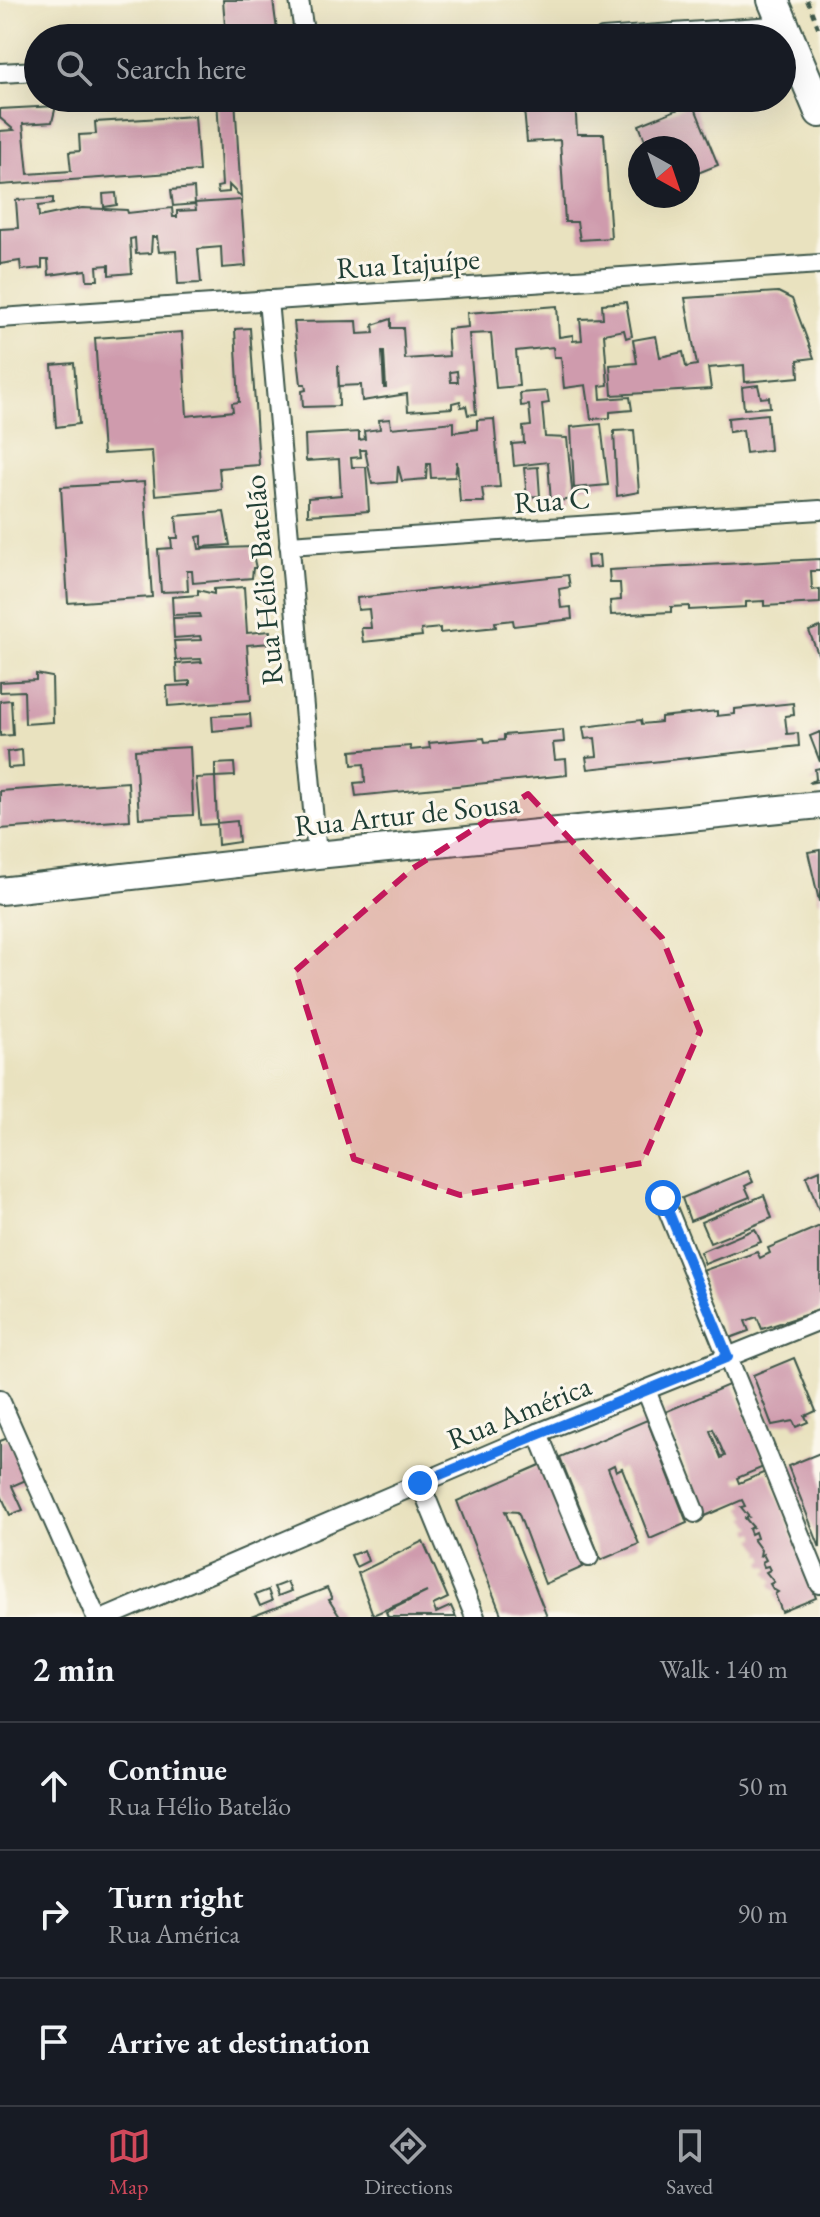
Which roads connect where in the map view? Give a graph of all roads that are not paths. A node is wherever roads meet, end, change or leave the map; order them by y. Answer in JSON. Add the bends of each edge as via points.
{"nodes":[{"id":1,"x":299,"y":0,"type":"edge"},
{"id":2,"x":780,"y":13,"type":"edge"},
{"id":3,"x":303,"y":24,"type":"edge"},
{"id":4,"x":702,"y":24,"type":"edge"},
{"id":5,"x":796,"y":53,"type":"edge"},
{"id":6,"x":24,"y":72,"type":"edge"},
{"id":7,"x":0,"y":73,"type":"edge"},
{"id":8,"x":820,"y":112,"type":"edge"},
{"id":9,"x":820,"y":264,"type":"edge"},
{"id":10,"x":268,"y":300,"type":"junction"},
{"id":11,"x":0,"y":318,"type":"edge"},
{"id":12,"x":820,"y":510,"type":"edge"},
{"id":13,"x":289,"y":545,"type":"junction"},
{"id":14,"x":820,"y":805,"type":"edge"},
{"id":15,"x":317,"y":855,"type":"junction"},
{"id":16,"x":0,"y":891,"type":"edge"},
{"id":17,"x":663,"y":1198,"type":"dead end"},
{"id":18,"x":820,"y":1320,"type":"edge"},
{"id":19,"x":728,"y":1357,"type":"junction"},
{"id":20,"x":646,"y":1390,"type":"junction"},
{"id":21,"x":0,"y":1400,"type":"edge"},
{"id":22,"x":538,"y":1433,"type":"junction"},
{"id":23,"x":420,"y":1483,"type":"junction"},
{"id":24,"x":695,"y":1513,"type":"dead end"},
{"id":25,"x":589,"y":1557,"type":"dead end"},
{"id":26,"x":820,"y":1584,"type":"edge"},
{"id":27,"x":96,"y":1617,"type":"edge"},
{"id":28,"x":108,"y":1617,"type":"edge"},
{"id":29,"x":475,"y":1617,"type":"edge"}],
"edges":[{"from":1,"to":3,"type":"street"},
{"from":2,"to":4,"type":"street"},
{"from":5,"to":8,"type":"main road"},
{"from":6,"to":7,"type":"street"},
{"from":9,"to":10,"type":"street","name":"Rua Itajuípe"},
{"from":10,"to":11,"type":"street","name":"Rua Itajuípe"},
{"from":10,"to":13,"type":"street","name":"Rua Hélio Batelão"},
{"from":12,"to":13,"type":"street","name":"Rua C"},
{"from":13,"to":15,"type":"street","name":"Rua Hélio Batelão"},
{"from":14,"to":15,"type":"street","name":"Rua Artur de Sousa"},
{"from":15,"to":16,"type":"street","name":"Rua Artur de Sousa"},
{"from":17,"to":19,"type":"street"},
{"from":18,"to":19,"type":"street","name":"Rua América"},
{"from":19,"to":20,"type":"street","name":"Rua América"},
{"from":19,"to":26,"type":"street"},
{"from":20,"to":22,"type":"street","name":"Rua América"},
{"from":20,"to":24,"type":"street"},
{"from":21,"to":27,"type":"street"},
{"from":22,"to":23,"type":"street","name":"Rua América"},
{"from":22,"to":25,"type":"street"},
{"from":23,"to":28,"type":"street","name":"Rua América"},
{"from":23,"to":29,"type":"street"}]}
